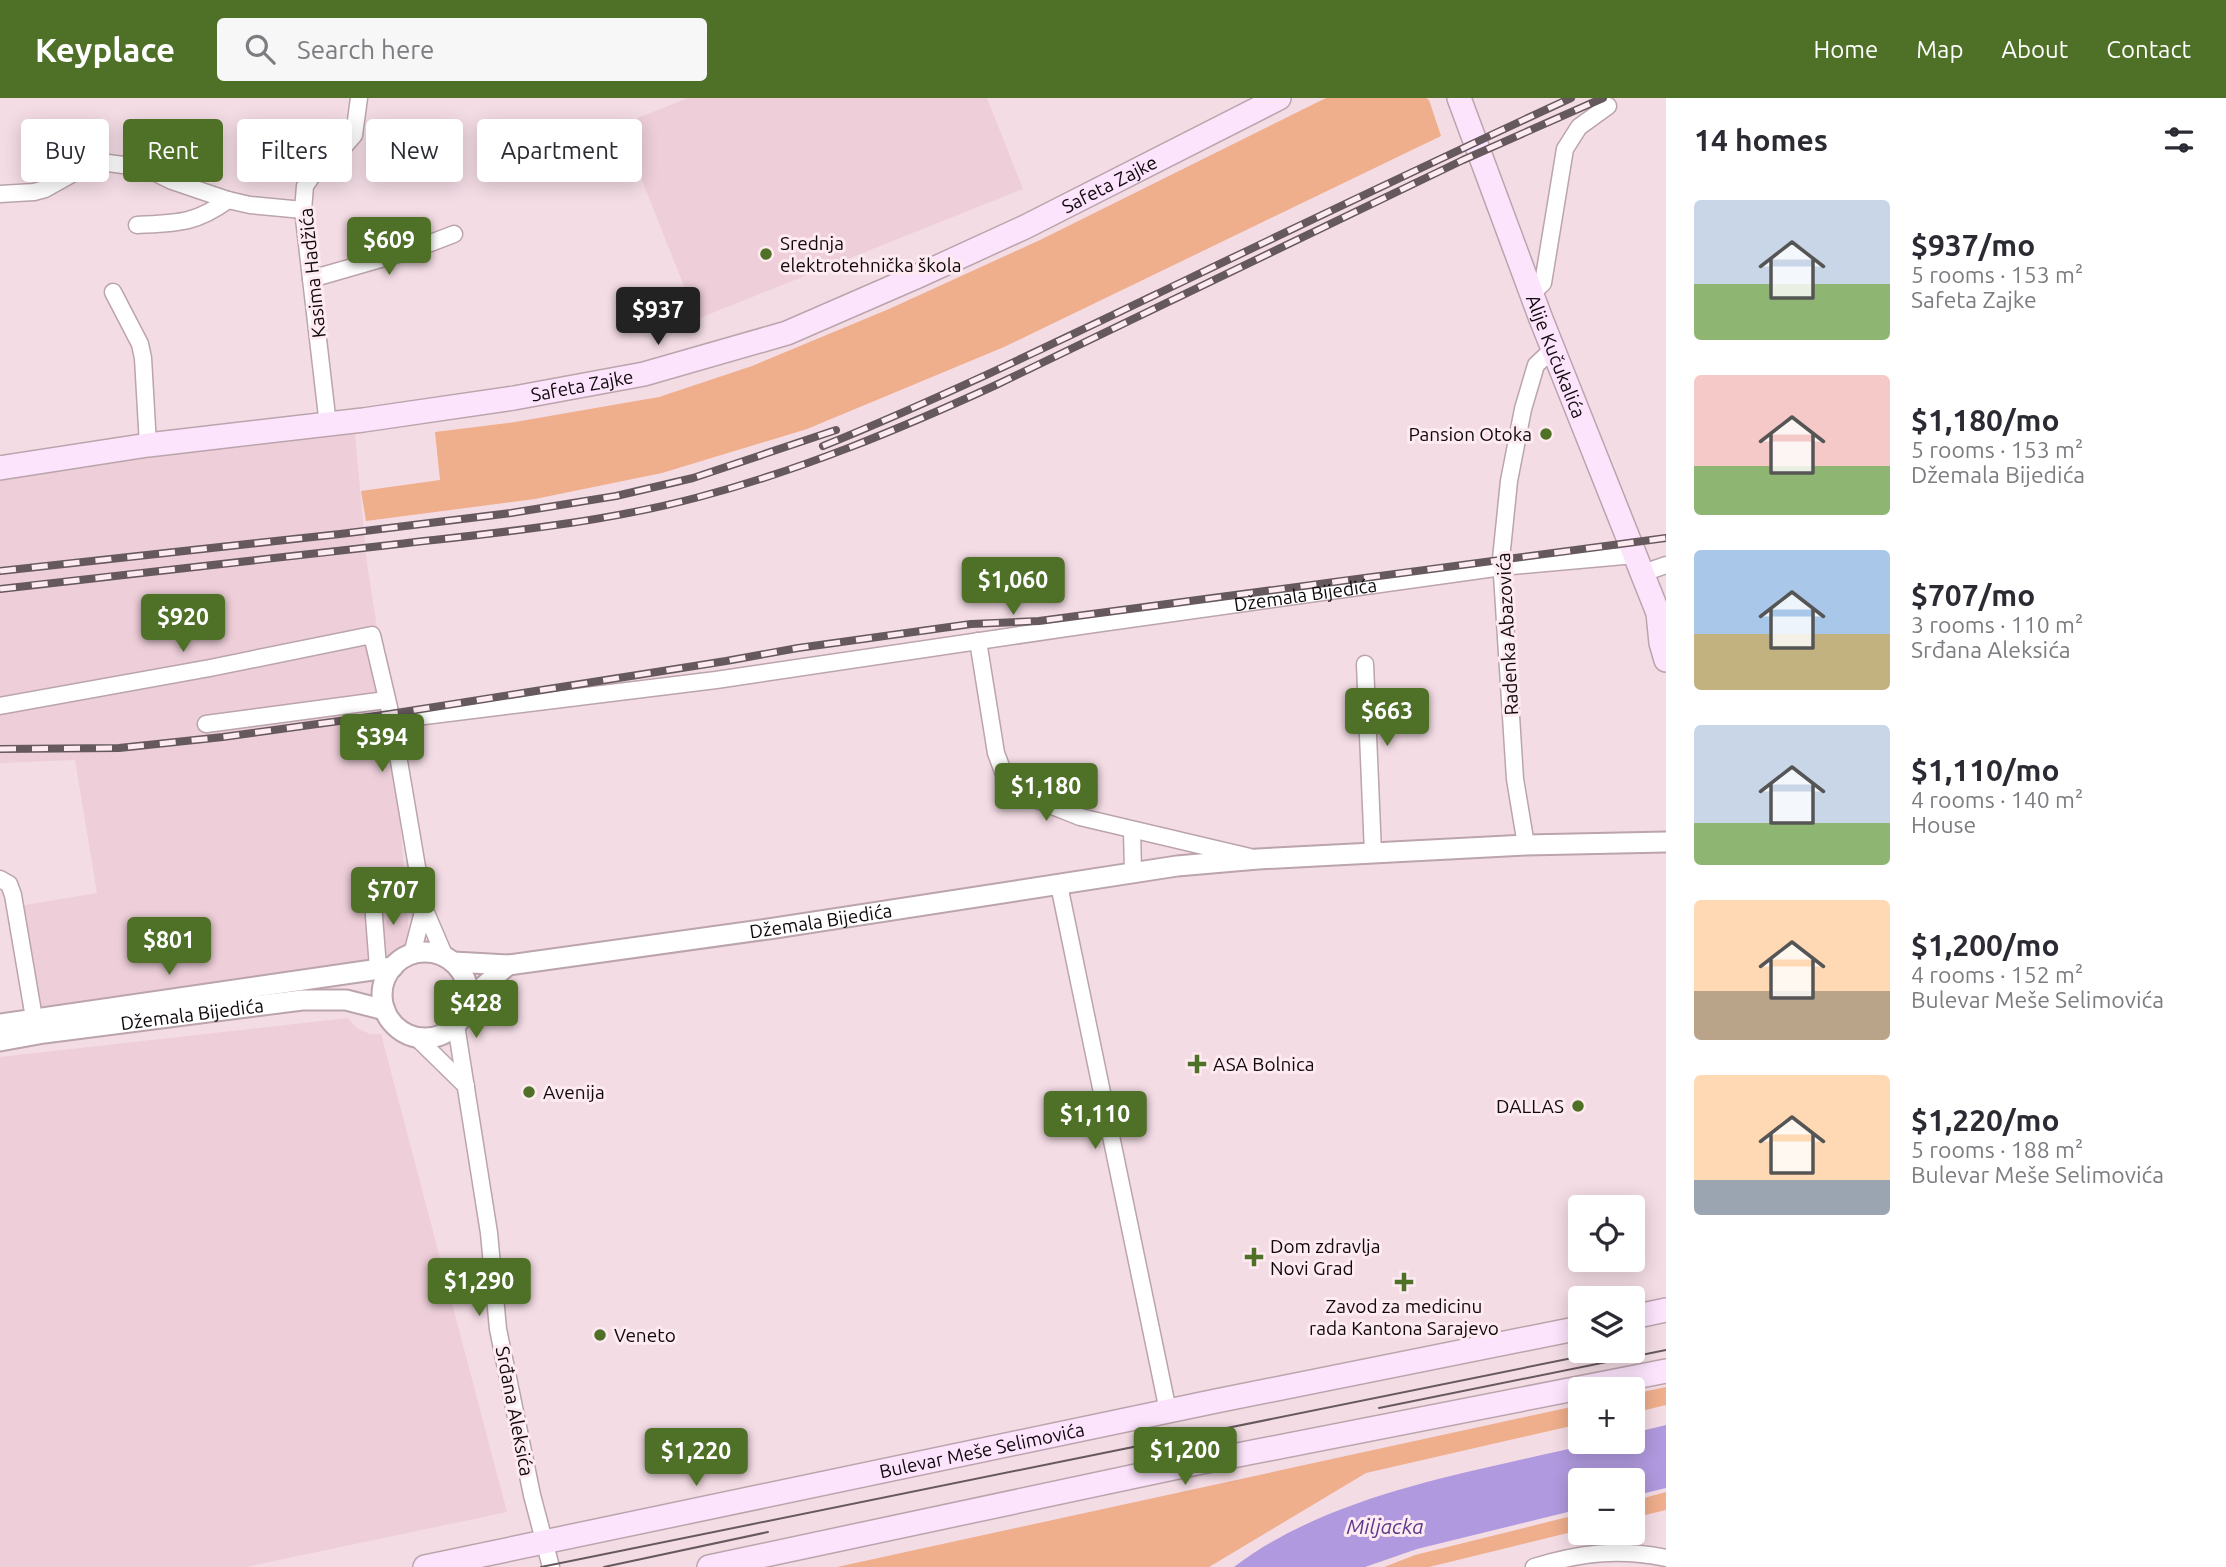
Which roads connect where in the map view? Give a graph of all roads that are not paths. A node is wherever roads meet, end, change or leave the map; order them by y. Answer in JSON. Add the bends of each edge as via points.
{"nodes":[{"id":1,"x":359,"y":98,"type":"edge"},
{"id":2,"x":1279,"y":98,"type":"edge"},
{"id":3,"x":1458,"y":99,"type":"edge"},
{"id":4,"x":1608,"y":106,"type":"dead end"},
{"id":5,"x":0,"y":194,"type":"edge"},
{"id":6,"x":228,"y":200,"type":"junction"},
{"id":7,"x":303,"y":210,"type":"junction"},
{"id":8,"x":137,"y":225,"type":"dead end"},
{"id":9,"x":454,"y":234,"type":"dead end"},
{"id":10,"x":312,"y":279,"type":"junction"},
{"id":11,"x":113,"y":292,"type":"dead end"},
{"id":12,"x":1531,"y":294,"type":"junction"},
{"id":13,"x":1553,"y":349,"type":"junction"},
{"id":14,"x":328,"y":425,"type":"junction"},
{"id":15,"x":148,"y":445,"type":"junction"},
{"id":16,"x":0,"y":468,"type":"edge"},
{"id":17,"x":1639,"y":564,"type":"junction"},
{"id":18,"x":1666,"y":565,"type":"edge"},
{"id":19,"x":1502,"y":567,"type":"junction"},
{"id":20,"x":1662,"y":616,"type":"edge"},
{"id":21,"x":978,"y":641,"type":"junction"},
{"id":22,"x":1666,"y":660,"type":"edge"},
{"id":23,"x":1366,"y":664,"type":"dead end"},
{"id":24,"x":386,"y":700,"type":"junction"},
{"id":25,"x":0,"y":706,"type":"edge"},
{"id":26,"x":392,"y":720,"type":"junction"},
{"id":27,"x":206,"y":724,"type":"dead end"},
{"id":28,"x":1132,"y":830,"type":"junction"},
{"id":29,"x":1666,"y":842,"type":"edge"},
{"id":30,"x":1526,"y":845,"type":"junction"},
{"id":31,"x":1373,"y":853,"type":"junction"},
{"id":32,"x":1258,"y":859,"type":"junction"},
{"id":33,"x":1133,"y":872,"type":"junction"},
{"id":34,"x":0,"y":879,"type":"edge"},
{"id":35,"x":1059,"y":885,"type":"junction"},
{"id":36,"x":372,"y":890,"type":"dead end"},
{"id":37,"x":424,"y":908,"type":"junction"},
{"id":38,"x":412,"y":954,"type":"junction"},
{"id":39,"x":449,"y":959,"type":"junction"},
{"id":40,"x":508,"y":965,"type":"junction"},
{"id":41,"x":386,"y":967,"type":"junction"},
{"id":42,"x":468,"y":1000,"type":"junction"},
{"id":43,"x":385,"y":1010,"type":"junction"},
{"id":44,"x":34,"y":1018,"type":"junction"},
{"id":45,"x":0,"y":1024,"type":"edge"},
{"id":46,"x":456,"y":1025,"type":"junction"},
{"id":47,"x":416,"y":1037,"type":"junction"},
{"id":48,"x":0,"y":1041,"type":"edge"},
{"id":49,"x":466,"y":1086,"type":"junction"},
{"id":50,"x":1666,"y":1310,"type":"edge"},
{"id":51,"x":1645,"y":1314,"type":"edge"},
{"id":52,"x":1568,"y":1330,"type":"edge"},
{"id":53,"x":1666,"y":1371,"type":"edge"},
{"id":54,"x":1168,"y":1411,"type":"junction"},
{"id":55,"x":543,"y":1541,"type":"junction"},
{"id":56,"x":1666,"y":1558,"type":"edge"},
{"id":57,"x":425,"y":1567,"type":"edge"},
{"id":58,"x":551,"y":1567,"type":"edge"},
{"id":59,"x":709,"y":1567,"type":"edge"},
{"id":60,"x":1534,"y":1567,"type":"edge"}],
"edges":[{"from":1,"to":7,"type":"street","name":"Kasima Hadžića","via":[[354,135],[305,186]]},
{"from":2,"to":14,"type":"main road","name":"Safeta Zajke","via":[[1025,227],[787,333],[644,374]]},
{"from":3,"to":12,"type":"main road","name":"Alije Kučukalića"},
{"from":4,"to":12,"type":"street","via":[[1579,127],[1565,149],[1543,284]]},
{"from":5,"to":6,"type":"street","via":[[45,189],[88,165],[108,163],[146,168]]},
{"from":6,"to":7,"type":"street"},
{"from":6,"to":8,"type":"street","via":[[208,215],[186,222]]},
{"from":7,"to":10,"type":"street","name":"Kasima Hadžića"},
{"from":9,"to":10,"type":"street"},
{"from":10,"to":14,"type":"street","name":"Kasima Hadžića"},
{"from":11,"to":15,"type":"street","via":[[140,344]]},
{"from":12,"to":13,"type":"main road","name":"Alije Kučukalića"},
{"from":13,"to":17,"type":"main road","name":"Alije Kučukalića"},
{"from":13,"to":19,"type":"street","name":"Radenka Abazovića","via":[[1536,365],[1523,409],[1509,481]]},
{"from":14,"to":15,"type":"main road","name":"Safeta Zajke"},
{"from":15,"to":16,"type":"main road","name":"Safeta Zajke"},
{"from":17,"to":18,"type":"street","name":"Džemala Bijedića"},
{"from":17,"to":19,"type":"street","name":"Džemala Bijedića"},
{"from":17,"to":20,"type":"main road","name":"Alije Kučukalića"},
{"from":19,"to":21,"type":"street","name":"Džemala Bijedića"},
{"from":19,"to":30,"type":"street","name":"Radenka Abazovića","via":[[1515,779]]},
{"from":20,"to":22,"type":"main road","name":"Alije Kučukalića"},
{"from":21,"to":26,"type":"street","name":"Džemala Bijedića","via":[[716,680]]},
{"from":21,"to":28,"type":"street","name":"Džemala Bijedića","via":[[996,752],[1005,777],[1022,794],[1080,817]]},
{"from":23,"to":31,"type":"street"},
{"from":24,"to":25,"type":"street","via":[[372,635]]},
{"from":24,"to":26,"type":"street"},
{"from":24,"to":27,"type":"street"},
{"from":26,"to":37,"type":"street"},
{"from":28,"to":32,"type":"street","name":"Džemala Bijedića"},
{"from":28,"to":33,"type":"street"},
{"from":29,"to":30,"type":"street","name":"Džemala Bijedića"},
{"from":30,"to":31,"type":"street","name":"Džemala Bijedića"},
{"from":31,"to":32,"type":"street","name":"Džemala Bijedića"},
{"from":32,"to":33,"type":"street","name":"Džemala Bijedića"},
{"from":33,"to":35,"type":"street","name":"Džemala Bijedića"},
{"from":34,"to":44,"type":"street","via":[[9,884],[13,895]]},
{"from":35,"to":40,"type":"street","name":"Džemala Bijedića"},
{"from":35,"to":54,"type":"street"},
{"from":36,"to":41,"type":"street"},
{"from":37,"to":38,"type":"street"},
{"from":37,"to":39,"type":"street"},
{"from":38,"to":39,"type":"street"},
{"from":38,"to":41,"type":"street"},
{"from":39,"to":40,"type":"street","name":"Džemala Bijedića"},
{"from":39,"to":42,"type":"street","via":[[464,977]]},
{"from":40,"to":42,"type":"street"},
{"from":41,"to":43,"type":"street"},
{"from":41,"to":44,"type":"street","name":"Džemala Bijedića"},
{"from":42,"to":46,"type":"street"},
{"from":43,"to":47,"type":"street","via":[[392,1022]]},
{"from":43,"to":48,"type":"street","name":"Džemala Bijedića","via":[[346,1000],[302,1000]]},
{"from":44,"to":45,"type":"street","name":"Džemala Bijedića"},
{"from":46,"to":47,"type":"street","via":[[444,1033]]},
{"from":46,"to":49,"type":"street","name":"Srđana Aleksića"},
{"from":47,"to":49,"type":"street"},
{"from":49,"to":55,"type":"street","name":"Srđana Aleksića","via":[[489,1233],[498,1329]]},
{"from":50,"to":51,"type":"main road"},
{"from":52,"to":54,"type":"main road","name":"Bulevar Meše Selimovića"},
{"from":53,"to":59,"type":"main road","via":[[1197,1462]]},
{"from":54,"to":55,"type":"main road","name":"Bulevar Meše Selimovića"},
{"from":55,"to":57,"type":"main road","name":"Bulevar Meše Selimovića"},
{"from":55,"to":58,"type":"street","name":"Srđana Aleksića"},
{"from":56,"to":60,"type":"street","via":[[1595,1552]]}]}
